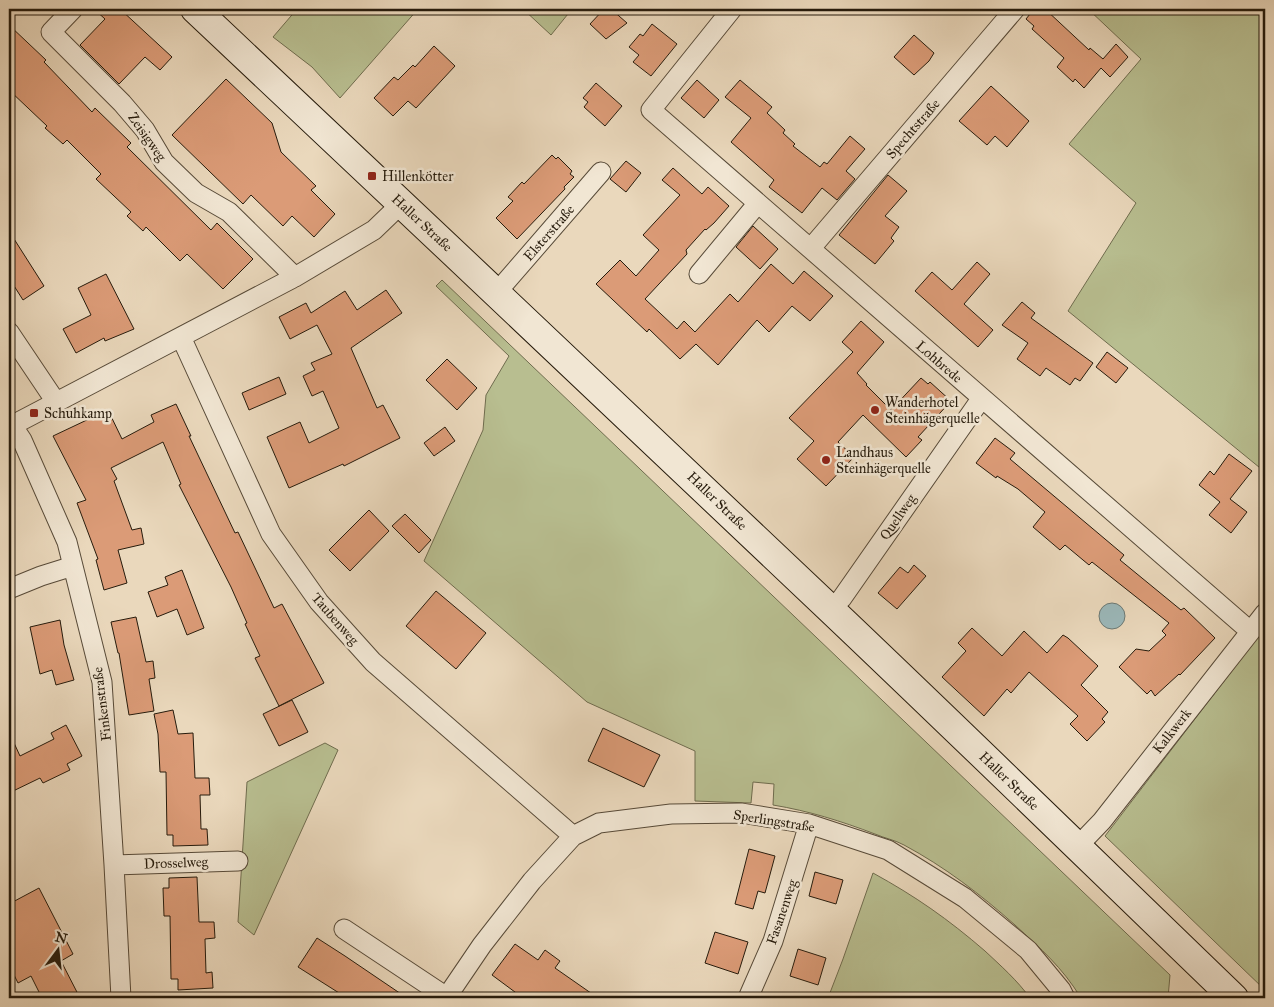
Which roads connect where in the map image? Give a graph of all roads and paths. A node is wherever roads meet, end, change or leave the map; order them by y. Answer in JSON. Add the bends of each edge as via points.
{"nodes":[{"id":1,"x":73,"y":9,"type":"edge"},
{"id":2,"x":195,"y":9,"type":"edge"},
{"id":3,"x":732,"y":9,"type":"edge"},
{"id":4,"x":1015,"y":9,"type":"edge"},
{"id":5,"x":601,"y":172,"type":"dead end"},
{"id":6,"x":758,"y":203,"type":"junction"},
{"id":7,"x":401,"y":204,"type":"junction"},
{"id":8,"x":811,"y":248,"type":"junction"},
{"id":9,"x":699,"y":274,"type":"dead end"},
{"id":10,"x":295,"y":277,"type":"junction"},
{"id":11,"x":497,"y":292,"type":"junction"},
{"id":12,"x":9,"y":332,"type":"edge"},
{"id":13,"x":181,"y":337,"type":"junction"},
{"id":14,"x":982,"y":399,"type":"junction"},
{"id":15,"x":56,"y":402,"type":"junction"},
{"id":16,"x":11,"y":426,"type":"edge"},
{"id":17,"x":73,"y":566,"type":"junction"},
{"id":18,"x":9,"y":589,"type":"edge"},
{"id":19,"x":831,"y":609,"type":"junction"},
{"id":20,"x":1265,"y":613,"type":"edge"},
{"id":21,"x":1250,"y":631,"type":"junction"},
{"id":22,"x":809,"y":824,"type":"junction"},
{"id":23,"x":572,"y":836,"type":"junction"},
{"id":24,"x":1077,"y":848,"type":"junction"},
{"id":25,"x":238,"y":861,"type":"dead end"},
{"id":26,"x":114,"y":865,"type":"junction"},
{"id":27,"x":344,"y":929,"type":"dead end"},
{"id":28,"x":1223,"y":995,"type":"edge"},
{"id":29,"x":121,"y":998,"type":"edge"},
{"id":30,"x":447,"y":998,"type":"edge"},
{"id":31,"x":748,"y":998,"type":"edge"},
{"id":32,"x":1065,"y":998,"type":"edge"}],
"edges":[{"from":1,"to":10,"type":"street","name":"Zeisigweg","via":[[51,32],[122,102],[145,130],[164,162],[196,193],[229,212]]},
{"from":2,"to":7,"type":"main road","name":"Haller Straße"},
{"from":3,"to":6,"type":"street","name":"Lohbrede","via":[[651,110]]},
{"from":4,"to":8,"type":"street","name":"Spechtstraße"},
{"from":5,"to":11,"type":"street","name":"Elsterstraße"},
{"from":6,"to":8,"type":"street","name":"Lohbrede"},
{"from":6,"to":9,"type":"street"},
{"from":7,"to":10,"type":"street","via":[[374,230]]},
{"from":7,"to":11,"type":"main road","name":"Haller Straße"},
{"from":8,"to":14,"type":"street","name":"Lohbrede"},
{"from":10,"to":13,"type":"street"},
{"from":11,"to":19,"type":"main road","name":"Haller Straße"},
{"from":12,"to":15,"type":"street"},
{"from":13,"to":15,"type":"street"},
{"from":13,"to":23,"type":"street","name":"Taubenweg","via":[[271,534],[319,602],[373,662]]},
{"from":14,"to":19,"type":"street","name":"Quellweg","via":[[842,598]]},
{"from":14,"to":21,"type":"street","name":"Lohbrede"},
{"from":15,"to":16,"type":"street"},
{"from":16,"to":17,"type":"street","name":"Finkenstraße","via":[[22,440],[67,542]]},
{"from":17,"to":18,"type":"street"},
{"from":17,"to":26,"type":"street","name":"Finkenstraße","via":[[102,682]]},
{"from":19,"to":24,"type":"main road","name":"Haller Straße"},
{"from":20,"to":21,"type":"street","name":"Kalkwerk"},
{"from":21,"to":24,"type":"street","name":"Kalkwerk"},
{"from":22,"to":23,"type":"street","name":"Sperlingstraße","via":[[741,813],[671,814],[599,823]]},
{"from":22,"to":31,"type":"street","name":"Fasanenweg","via":[[773,941]]},
{"from":22,"to":32,"type":"street","name":"Sperlingstraße","via":[[888,850],[965,898],[1028,950]]},
{"from":23,"to":30,"type":"street","name":"Sperlingstraße","via":[[493,931]]},
{"from":24,"to":28,"type":"main road","name":"Haller Straße"},
{"from":25,"to":26,"type":"street","name":"Drosselweg"},
{"from":26,"to":29,"type":"street","name":"Finkenstraße"},
{"from":27,"to":30,"type":"street","name":"Sperlingstraße"}]}
